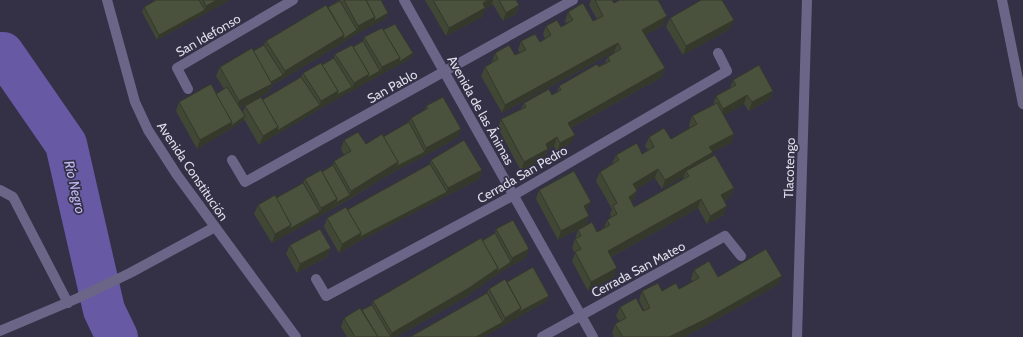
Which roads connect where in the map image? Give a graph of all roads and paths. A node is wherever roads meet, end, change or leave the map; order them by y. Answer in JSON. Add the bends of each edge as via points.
{"nodes":[{"id":1,"x":107,"y":0,"type":"edge"},
{"id":2,"x":293,"y":0,"type":"edge"},
{"id":3,"x":404,"y":0,"type":"edge"},
{"id":4,"x":573,"y":0,"type":"edge"},
{"id":5,"x":807,"y":0,"type":"edge"},
{"id":6,"x":1002,"y":0,"type":"edge"},
{"id":7,"x":718,"y":53,"type":"dead end"},
{"id":8,"x":445,"y":71,"type":"junction"},
{"id":9,"x":188,"y":89,"type":"dead end"},
{"id":10,"x":1023,"y":104,"type":"edge"},
{"id":11,"x":232,"y":160,"type":"dead end"},
{"id":12,"x":0,"y":190,"type":"edge"},
{"id":13,"x":514,"y":195,"type":"junction"},
{"id":14,"x":215,"y":227,"type":"junction"},
{"id":15,"x":741,"y":256,"type":"dead end"},
{"id":16,"x":316,"y":279,"type":"dead end"},
{"id":17,"x":68,"y":303,"type":"junction"},
{"id":18,"x":581,"y":314,"type":"junction"},
{"id":19,"x":0,"y":331,"type":"edge"},
{"id":20,"x":296,"y":337,"type":"edge"},
{"id":21,"x":542,"y":337,"type":"edge"},
{"id":22,"x":593,"y":337,"type":"edge"},
{"id":23,"x":797,"y":337,"type":"edge"}],
"edges":[{"from":1,"to":14,"type":"street","name":"Avenida Constitución","via":[[135,102],[148,130]]},
{"from":2,"to":9,"type":"street","name":"San Idefonso","via":[[177,68]]},
{"from":3,"to":8,"type":"street","name":"Avenida de las Ánimas"},
{"from":4,"to":8,"type":"street","name":"San Pablo"},
{"from":5,"to":23,"type":"street","name":"Tlacotengo"},
{"from":6,"to":10,"type":"street"},
{"from":7,"to":13,"type":"street","name":"Cerrada San Pedro","via":[[727,71]]},
{"from":8,"to":11,"type":"street","name":"San Pablo","via":[[245,182]]},
{"from":8,"to":13,"type":"street","name":"Avenida de las Ánimas"},
{"from":12,"to":17,"type":"street","via":[[13,197]]},
{"from":13,"to":16,"type":"street","name":"Cerrada San Pedro","via":[[326,296]]},
{"from":13,"to":18,"type":"street","name":"Avenida de las Ánimas"},
{"from":14,"to":17,"type":"street"},
{"from":14,"to":20,"type":"street","name":"Avenida Constitución"},
{"from":15,"to":18,"type":"street","name":"Cerrada San Mateo","via":[[726,236]]},
{"from":17,"to":19,"type":"street"},
{"from":18,"to":21,"type":"street","name":"Cerrada San Mateo"},
{"from":18,"to":22,"type":"street","name":"Avenida de las Ánimas"}]}
